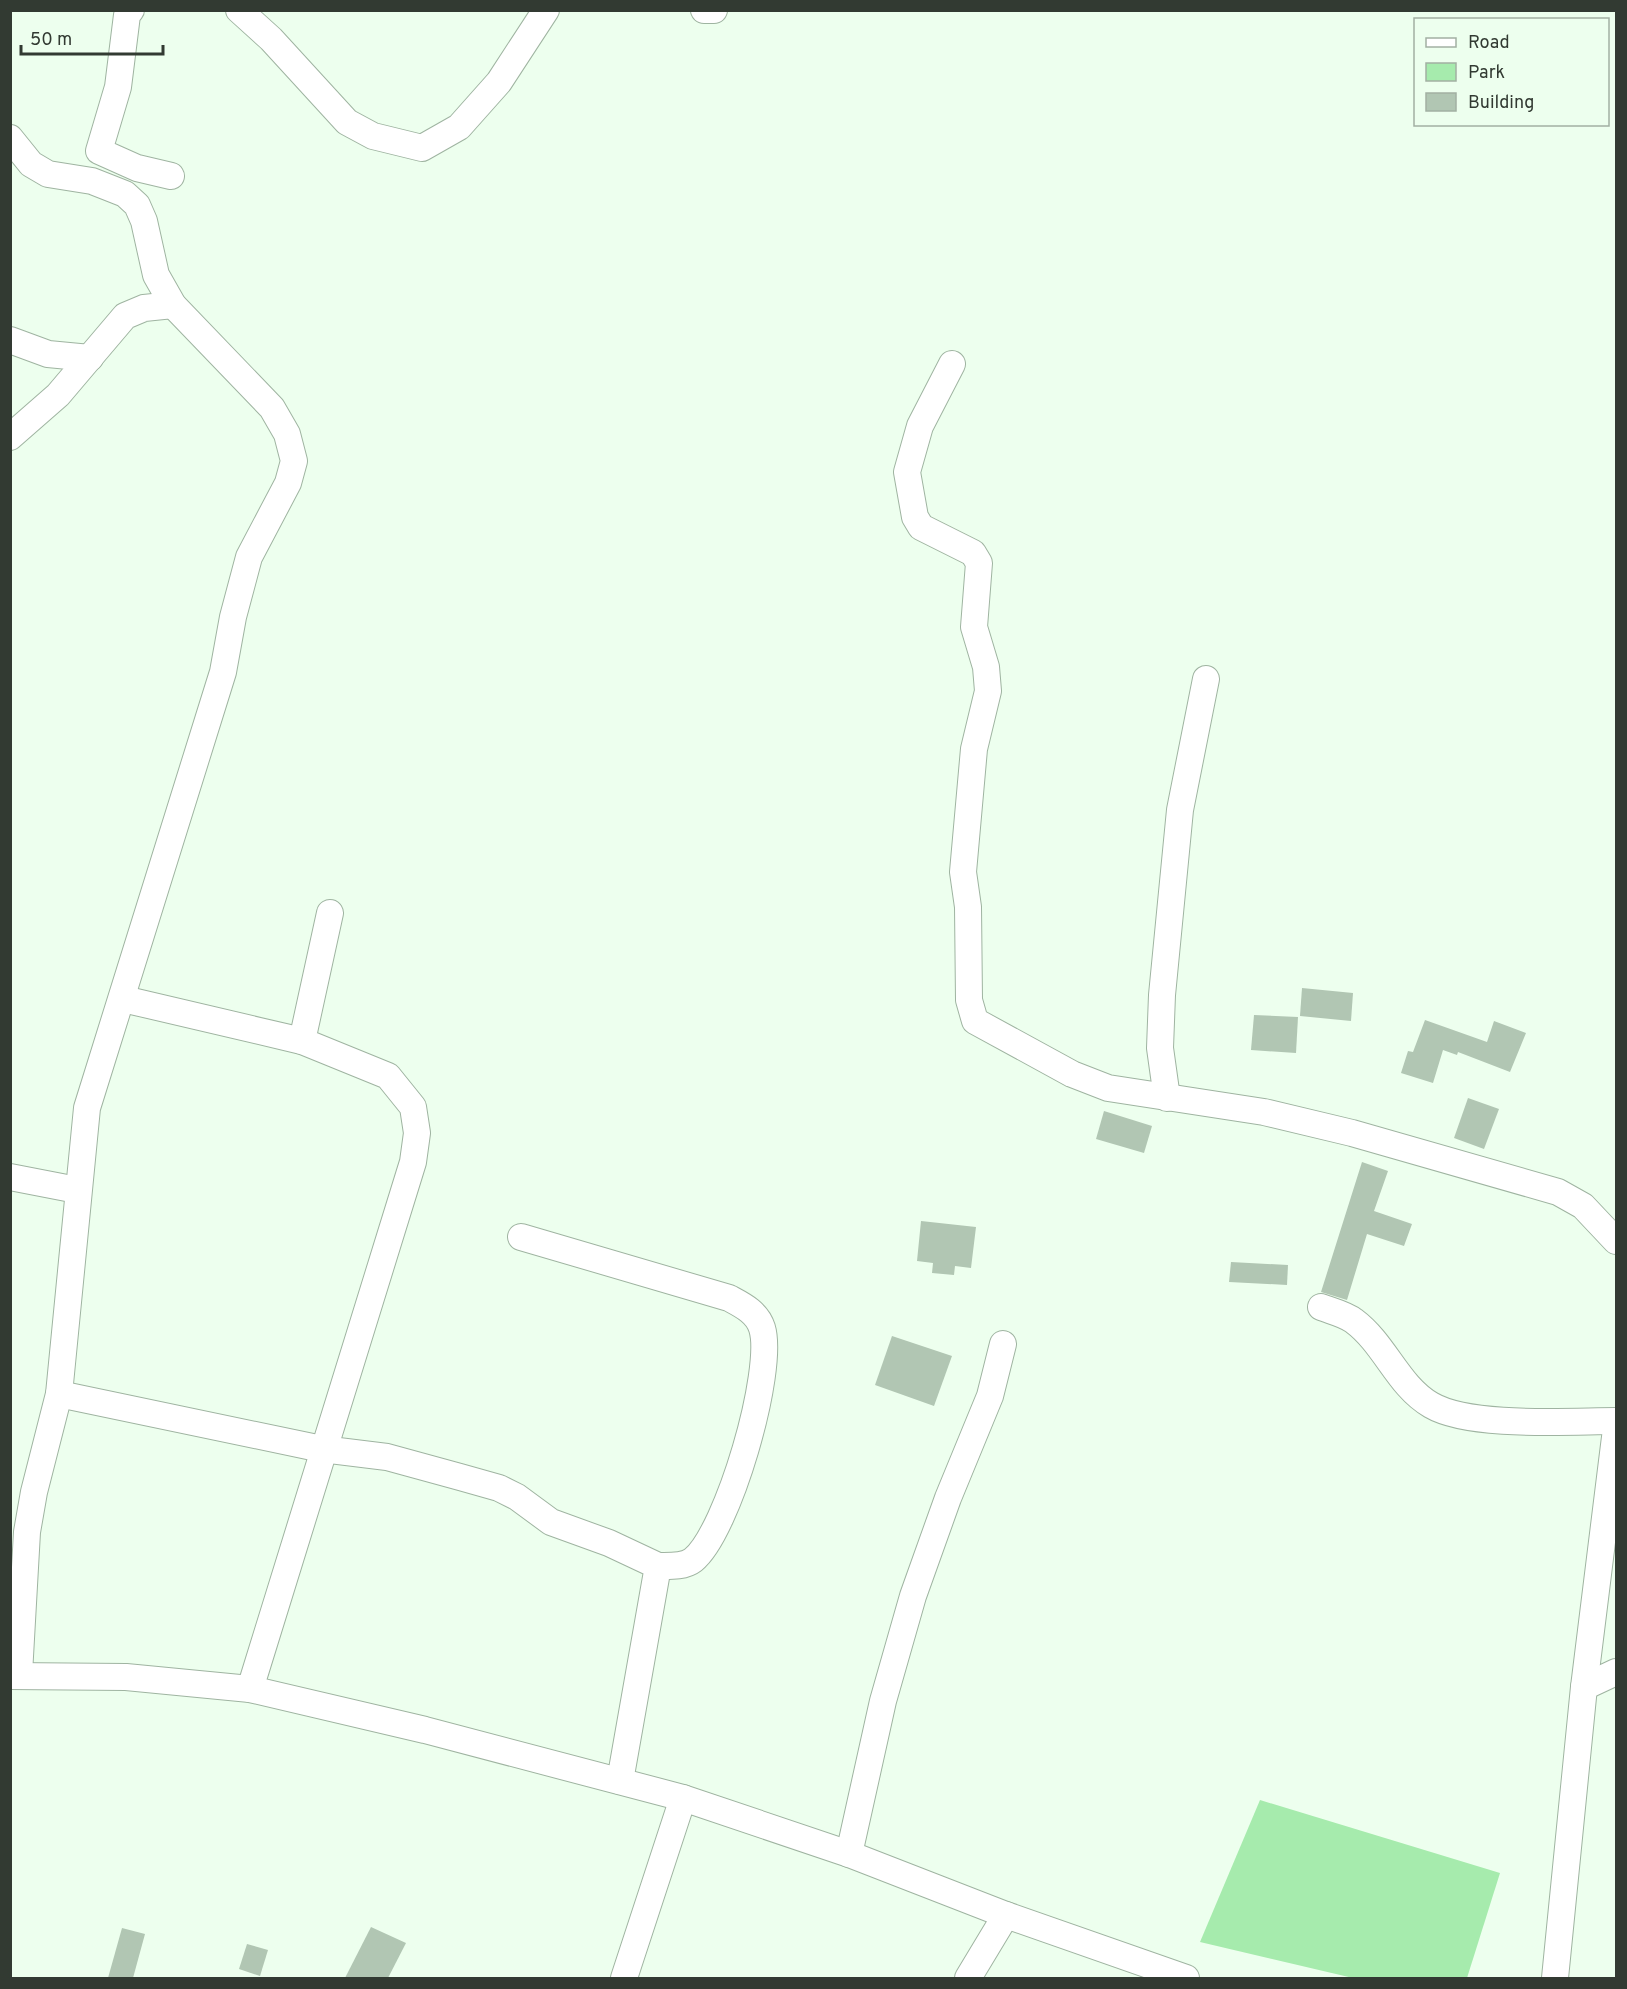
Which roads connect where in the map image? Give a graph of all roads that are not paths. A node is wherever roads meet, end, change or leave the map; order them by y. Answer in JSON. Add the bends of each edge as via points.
{"nodes":[{"id":1,"x":130,"y":10,"type":"edge"},
{"id":2,"x":239,"y":10,"type":"edge"},
{"id":3,"x":546,"y":10,"type":"edge"},
{"id":4,"x":704,"y":10,"type":"edge"},
{"id":5,"x":714,"y":10,"type":"edge"},
{"id":6,"x":10,"y":138,"type":"edge"},
{"id":7,"x":171,"y":176,"type":"dead end"},
{"id":8,"x":173,"y":305,"type":"junction"},
{"id":9,"x":10,"y":340,"type":"edge"},
{"id":10,"x":90,"y":358,"type":"junction"},
{"id":11,"x":951,"y":364,"type":"dead end"},
{"id":12,"x":10,"y":437,"type":"edge"},
{"id":13,"x":1206,"y":679,"type":"dead end"},
{"id":14,"x":330,"y":913,"type":"dead end"},
{"id":15,"x":123,"y":999,"type":"junction"},
{"id":16,"x":302,"y":1041,"type":"junction"},
{"id":17,"x":1167,"y":1098,"type":"junction"},
{"id":18,"x":10,"y":1177,"type":"edge"},
{"id":19,"x":77,"y":1190,"type":"junction"},
{"id":20,"x":521,"y":1237,"type":"dead end"},
{"id":21,"x":1617,"y":1241,"type":"edge"},
{"id":22,"x":1321,"y":1306,"type":"dead end"},
{"id":23,"x":1003,"y":1344,"type":"dead end"},
{"id":24,"x":59,"y":1394,"type":"junction"},
{"id":25,"x":1617,"y":1421,"type":"edge"},
{"id":26,"x":1617,"y":1429,"type":"edge"},
{"id":27,"x":322,"y":1449,"type":"junction"},
{"id":28,"x":658,"y":1566,"type":"junction"},
{"id":29,"x":1617,"y":1672,"type":"edge"},
{"id":30,"x":15,"y":1675,"type":"edge"},
{"id":31,"x":1584,"y":1688,"type":"junction"},
{"id":32,"x":250,"y":1689,"type":"junction"},
{"id":33,"x":620,"y":1781,"type":"junction"},
{"id":34,"x":683,"y":1798,"type":"junction"},
{"id":35,"x":849,"y":1854,"type":"junction"},
{"id":36,"x":1006,"y":1915,"type":"junction"},
{"id":37,"x":624,"y":1978,"type":"edge"},
{"id":38,"x":968,"y":1978,"type":"edge"},
{"id":39,"x":1186,"y":1978,"type":"edge"},
{"id":40,"x":1555,"y":1978,"type":"edge"}],
"edges":[{"from":1,"to":7,"type":"street","via":[[118,87],[99,151],[137,168]]},
{"from":2,"to":3,"type":"street","via":[[272,39],[347,122],[373,136],[422,148],[459,127],[499,82]]},
{"from":4,"to":5,"type":"street"},
{"from":6,"to":8,"type":"street","via":[[31,164],[48,174],[92,181],[125,194],[137,205],[156,275]]},
{"from":8,"to":10,"type":"street","via":[[144,308],[125,316]]},
{"from":8,"to":15,"type":"street","via":[[272,408],[287,434],[294,462],[288,483],[249,557],[223,672]]},
{"from":9,"to":10,"type":"street","via":[[48,354]]},
{"from":10,"to":12,"type":"street","via":[[58,395]]},
{"from":11,"to":17,"type":"street","via":[[920,426],[907,472],[915,517],[921,528],[973,553],[979,563],[974,627],[986,667],[988,691],[974,749],[963,872],[969,908],[969,1000],[975,1021],[1072,1074],[1108,1088]]},
{"from":13,"to":17,"type":"street","via":[[1180,810],[1162,995],[1160,1048]]},
{"from":14,"to":16,"type":"street"},
{"from":15,"to":16,"type":"street"},
{"from":15,"to":19,"type":"street","via":[[87,1108]]},
{"from":16,"to":27,"type":"street","via":[[388,1076],[414,1107],[417,1133],[412,1162]]},
{"from":17,"to":21,"type":"street","via":[[1264,1112],[1341,1130],[1558,1192],[1583,1206]]},
{"from":18,"to":19,"type":"street"},
{"from":19,"to":24,"type":"street"},
{"from":20,"to":28,"type":"street","via":[[729,1298],[749,1309],[762,1326],[766,1349],[752,1425],[717,1522],[702,1551],[691,1562]]},
{"from":22,"to":25,"type":"street","via":[[1353,1319],[1375,1340],[1406,1383],[1431,1405],[1498,1420]]},
{"from":23,"to":35,"type":"street","via":[[990,1396],[913,1596],[883,1701]]},
{"from":24,"to":27,"type":"street"},
{"from":24,"to":30,"type":"street","via":[[27,1532]]},
{"from":26,"to":31,"type":"street"},
{"from":27,"to":28,"type":"street","via":[[387,1457],[499,1488],[551,1522]]},
{"from":27,"to":32,"type":"street"},
{"from":28,"to":33,"type":"street"},
{"from":29,"to":31,"type":"street"},
{"from":30,"to":32,"type":"street","via":[[126,1677]]},
{"from":31,"to":40,"type":"street"},
{"from":32,"to":33,"type":"street"},
{"from":33,"to":34,"type":"street"},
{"from":34,"to":35,"type":"street"},
{"from":34,"to":37,"type":"street"},
{"from":35,"to":36,"type":"street"},
{"from":36,"to":38,"type":"street"},
{"from":36,"to":39,"type":"street"}]}
